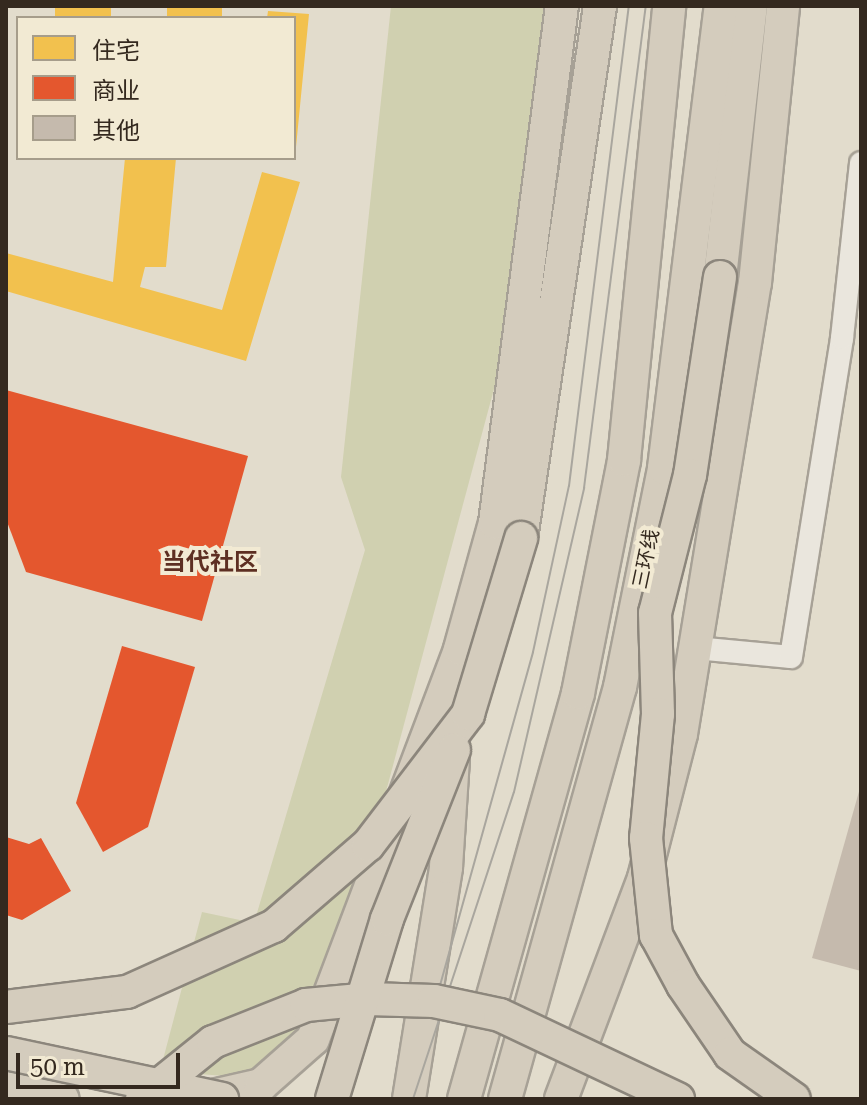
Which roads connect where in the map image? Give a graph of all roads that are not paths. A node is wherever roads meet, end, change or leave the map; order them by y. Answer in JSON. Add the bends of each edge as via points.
{"nodes":[{"id":1,"x":562,"y":6,"type":"edge"},
{"id":2,"x":600,"y":6,"type":"edge"},
{"id":3,"x":669,"y":6,"type":"edge"},
{"id":4,"x":721,"y":6,"type":"edge"},
{"id":5,"x":751,"y":6,"type":"edge"},
{"id":6,"x":763,"y":6,"type":"edge"},
{"id":7,"x":783,"y":6,"type":"edge"},
{"id":8,"x":584,"y":135,"type":"junction"},
{"id":9,"x":736,"y":136,"type":"junction"},
{"id":10,"x":861,"y":163,"type":"edge"},
{"id":11,"x":527,"y":298,"type":"junction"},
{"id":12,"x":655,"y":613,"type":"junction"},
{"id":13,"x":696,"y":648,"type":"junction"},
{"id":14,"x":460,"y":649,"type":"junction"},
{"id":15,"x":468,"y":714,"type":"junction"},
{"id":16,"x":6,"y":1007,"type":"edge"},
{"id":17,"x":6,"y":1053,"type":"edge"},
{"id":18,"x":6,"y":1082,"type":"edge"},
{"id":19,"x":63,"y":1099,"type":"edge"},
{"id":20,"x":142,"y":1099,"type":"edge"},
{"id":21,"x":199,"y":1099,"type":"edge"},
{"id":22,"x":222,"y":1099,"type":"edge"},
{"id":23,"x":332,"y":1099,"type":"edge"},
{"id":24,"x":409,"y":1099,"type":"edge"},
{"id":25,"x":464,"y":1099,"type":"edge"},
{"id":26,"x":505,"y":1099,"type":"edge"},
{"id":27,"x":524,"y":1099,"type":"edge"},
{"id":28,"x":561,"y":1099,"type":"edge"},
{"id":29,"x":678,"y":1099,"type":"edge"},
{"id":30,"x":794,"y":1099,"type":"edge"}],
"edges":[{"from":1,"to":11,"type":"highway"},
{"from":2,"to":8,"type":"highway"},
{"from":3,"to":25,"type":"highway","name":"三环线","via":[[624,460],[578,693]]},
{"from":4,"to":26,"type":"highway","name":"三环线","via":[[664,468],[620,687]]},
{"from":5,"to":9,"type":"highway"},
{"from":6,"to":9,"type":"highway"},
{"from":7,"to":13,"type":"highway","via":[[755,283]]},
{"from":8,"to":11,"type":"highway"},
{"from":8,"to":15,"type":"highway","bridge":true,"via":[[521,538]]},
{"from":9,"to":12,"type":"highway","bridge":true,"via":[[690,475]]},
{"from":10,"to":13,"type":"street","via":[[842,338],[791,657]]},
{"from":11,"to":14,"type":"highway","via":[[495,523]]},
{"from":12,"to":27,"type":"highway","bridge":true},
{"from":12,"to":30,"type":"highway","bridge":true,"via":[[658,714],[646,838],[656,935],[730,1054]]},
{"from":13,"to":28,"type":"highway","via":[[644,878]]},
{"from":14,"to":21,"type":"highway","via":[[313,1039],[261,1085]]},
{"from":14,"to":24,"type":"highway","via":[[446,867]]},
{"from":15,"to":16,"type":"highway","bridge":true,"via":[[368,845],[274,926],[127,992]]},
{"from":15,"to":23,"type":"highway","bridge":true,"via":[[387,919]]},
{"from":17,"to":22,"type":"highway","bridge":true},
{"from":18,"to":19,"type":"highway"},
{"from":20,"to":29,"type":"highway","bridge":true,"via":[[213,1042],[306,1005],[368,999],[434,1001],[500,1015]]}]}
